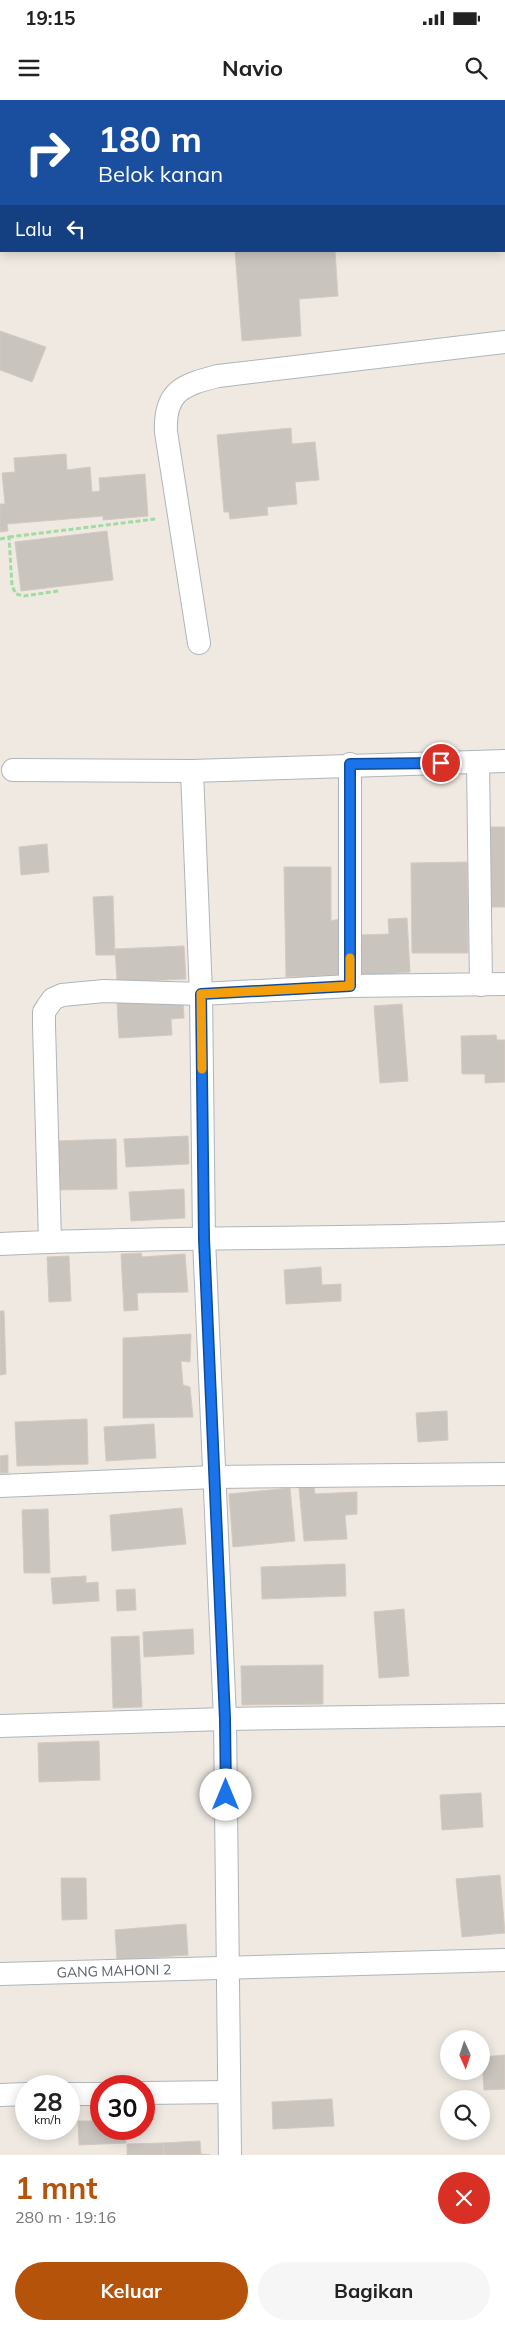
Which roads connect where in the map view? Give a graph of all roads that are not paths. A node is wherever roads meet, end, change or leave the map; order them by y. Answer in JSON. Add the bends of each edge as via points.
{"nodes":[{"id":1,"x":505,"y":342,"type":"edge"},
{"id":2,"x":200,"y":643,"type":"dead end"},
{"id":3,"x":505,"y":760,"type":"edge"},
{"id":4,"x":478,"y":762,"type":"junction"},
{"id":5,"x":350,"y":764,"type":"junction"},
{"id":6,"x":12,"y":770,"type":"dead end"},
{"id":7,"x":192,"y":771,"type":"junction"},
{"id":8,"x":505,"y":984,"type":"edge"},
{"id":9,"x":481,"y":985,"type":"junction"},
{"id":10,"x":350,"y":986,"type":"junction"},
{"id":11,"x":201,"y":994,"type":"junction"},
{"id":12,"x":505,"y":1233,"type":"edge"},
{"id":13,"x":204,"y":1239,"type":"junction"},
{"id":14,"x":50,"y":1242,"type":"junction"},
{"id":15,"x":0,"y":1244,"type":"edge"},
{"id":16,"x":505,"y":1474,"type":"edge"},
{"id":17,"x":215,"y":1477,"type":"junction"},
{"id":18,"x":0,"y":1486,"type":"edge"},
{"id":19,"x":505,"y":1715,"type":"edge"},
{"id":20,"x":225,"y":1719,"type":"junction"},
{"id":21,"x":0,"y":1726,"type":"edge"},
{"id":22,"x":505,"y":1960,"type":"edge"},
{"id":23,"x":227,"y":1968,"type":"junction"},
{"id":24,"x":0,"y":1974,"type":"edge"},
{"id":25,"x":230,"y":2092,"type":"junction"},
{"id":26,"x":155,"y":2093,"type":"edge"},
{"id":27,"x":15,"y":2094,"type":"edge"},
{"id":28,"x":0,"y":2095,"type":"edge"},
{"id":29,"x":230,"y":2155,"type":"edge"}],
"edges":[{"from":1,"to":2,"type":"street","via":[[218,376],[184,386],[174,394],[166,420]]},
{"from":3,"to":4,"type":"street"},
{"from":4,"to":5,"type":"street"},
{"from":4,"to":9,"type":"street"},
{"from":5,"to":7,"type":"street"},
{"from":5,"to":10,"type":"street"},
{"from":6,"to":7,"type":"street"},
{"from":7,"to":11,"type":"street"},
{"from":8,"to":9,"type":"street"},
{"from":9,"to":10,"type":"street"},
{"from":10,"to":11,"type":"street"},
{"from":11,"to":13,"type":"street"},
{"from":11,"to":14,"type":"street","via":[[104,991],[62,995],[53,999],[44,1012]]},
{"from":12,"to":13,"type":"street","via":[[386,1238]]},
{"from":13,"to":14,"type":"street"},
{"from":13,"to":17,"type":"street"},
{"from":14,"to":15,"type":"street"},
{"from":16,"to":17,"type":"street"},
{"from":17,"to":18,"type":"street"},
{"from":17,"to":20,"type":"street"},
{"from":19,"to":20,"type":"street"},
{"from":20,"to":21,"type":"street"},
{"from":20,"to":23,"type":"street"},
{"from":22,"to":23,"type":"street","name":"GANG MAHONI 2"},
{"from":23,"to":24,"type":"street","name":"GANG MAHONI 2"},
{"from":23,"to":25,"type":"street"},
{"from":25,"to":26,"type":"street"},
{"from":25,"to":29,"type":"street"},
{"from":27,"to":28,"type":"street"}]}
